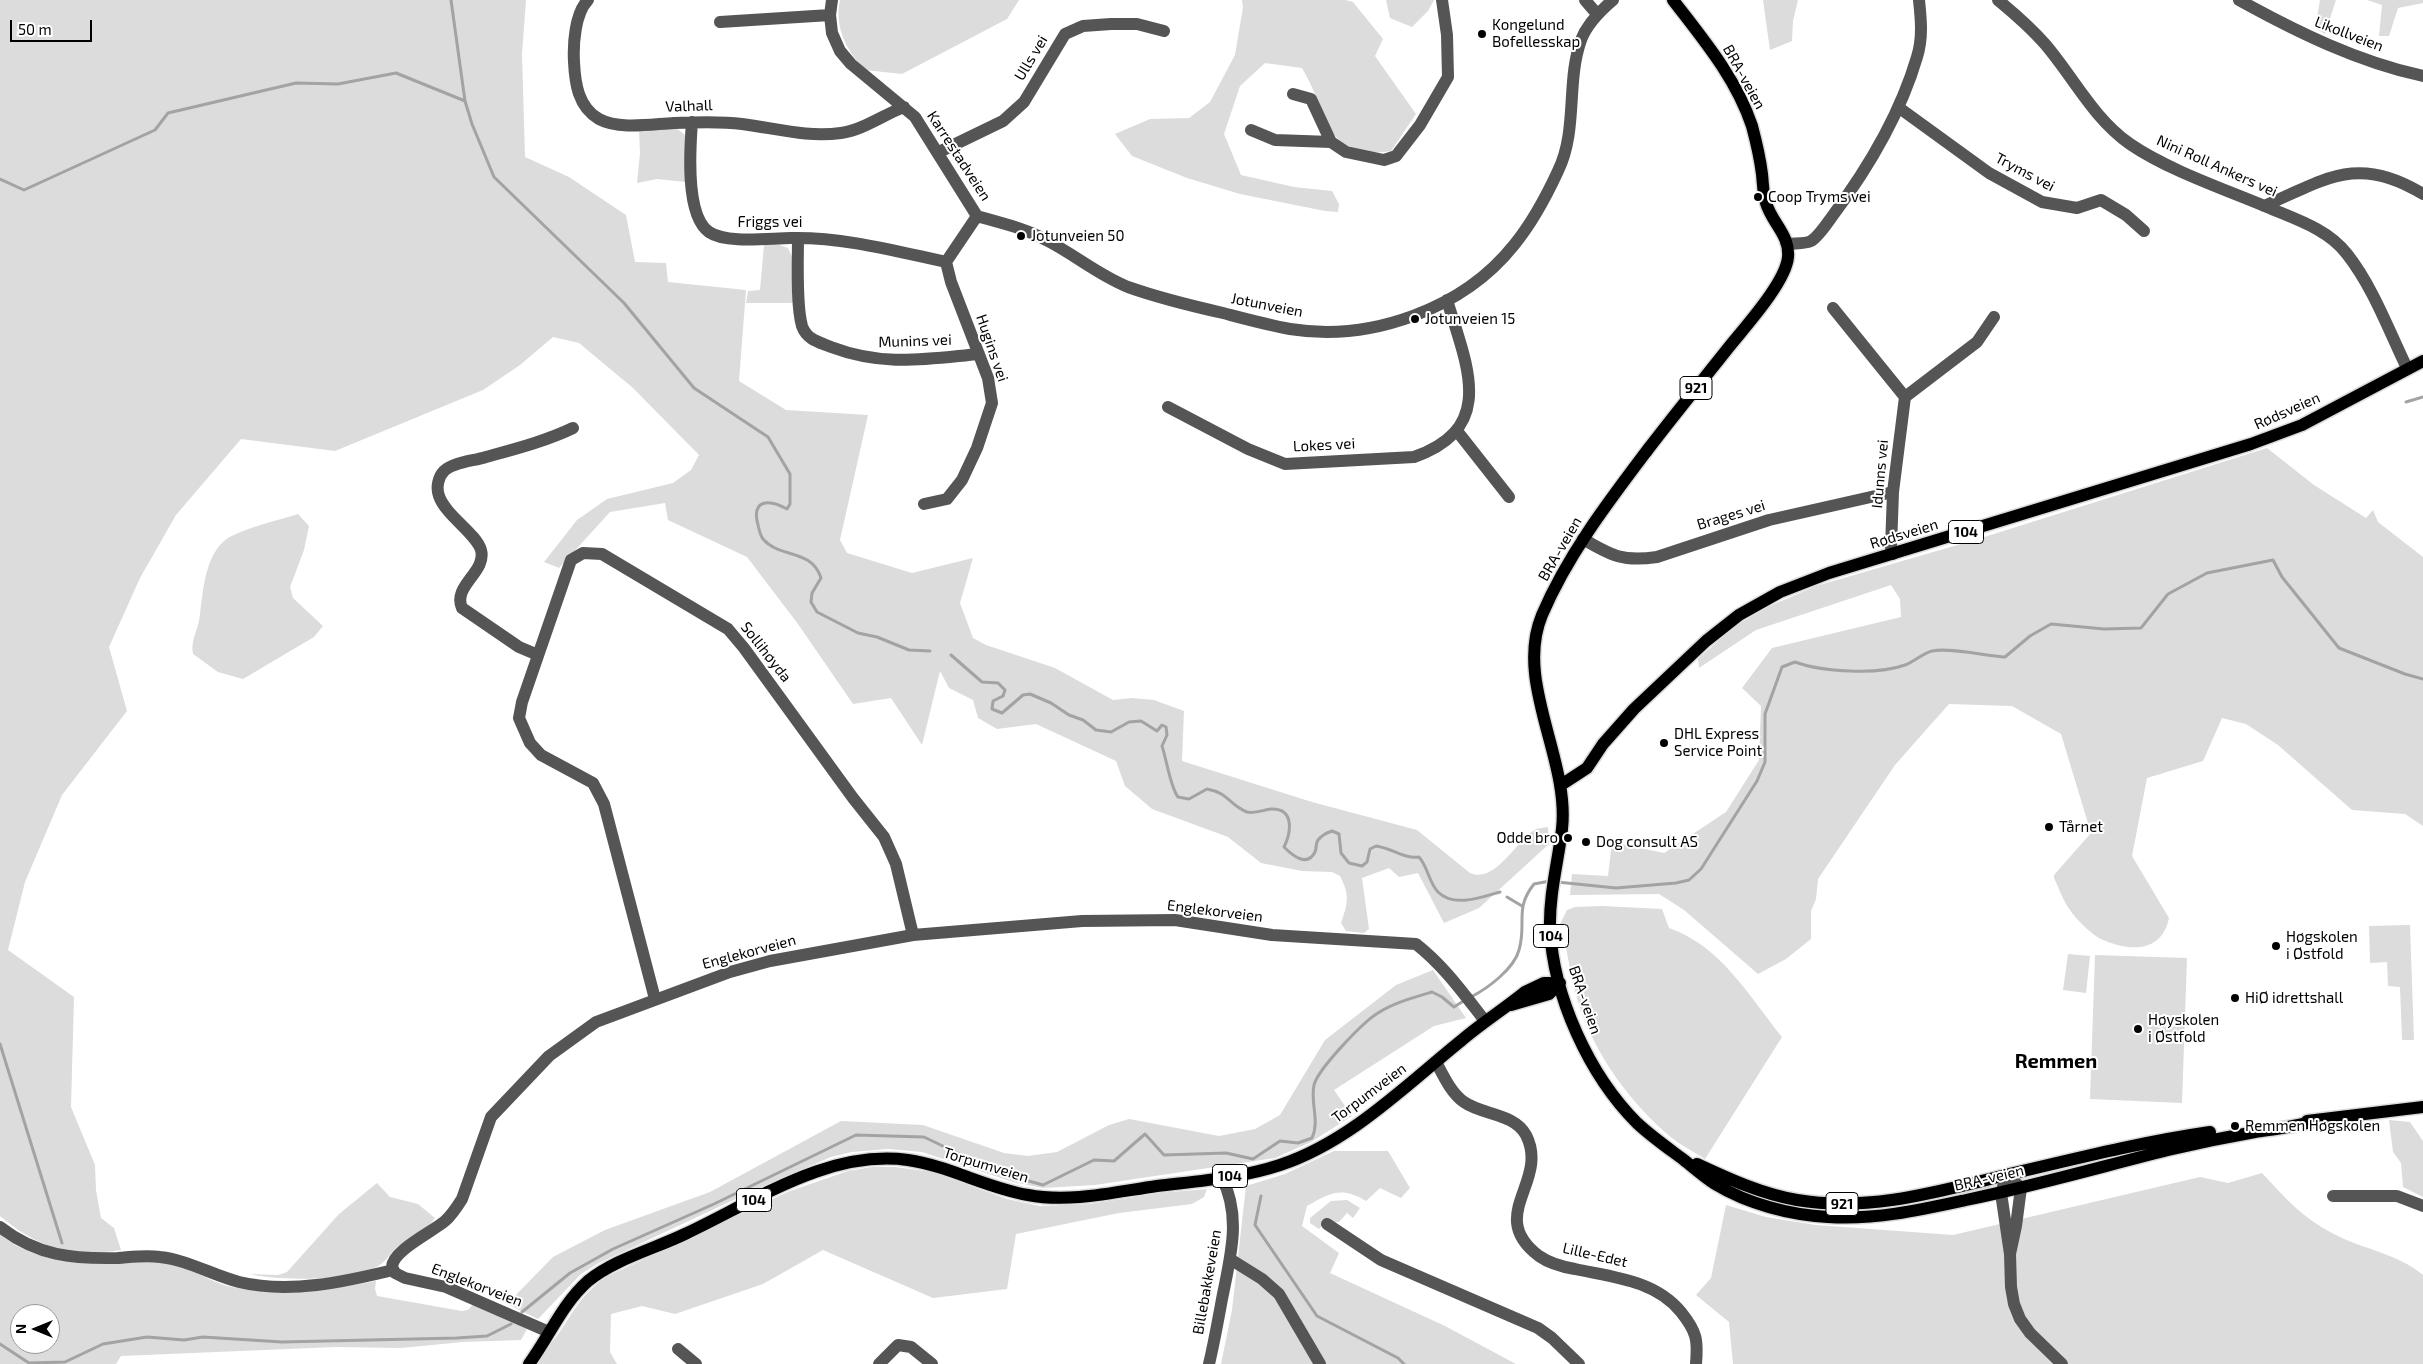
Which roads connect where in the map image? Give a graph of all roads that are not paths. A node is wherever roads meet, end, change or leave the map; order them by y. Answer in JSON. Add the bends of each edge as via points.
{"nodes":[{"id":1,"x":588,"y":0,"type":"edge"},
{"id":2,"x":832,"y":0,"type":"edge"},
{"id":3,"x":1442,"y":0,"type":"edge"},
{"id":4,"x":1585,"y":0,"type":"edge"},
{"id":5,"x":1612,"y":0,"type":"edge"},
{"id":6,"x":1673,"y":0,"type":"edge"},
{"id":7,"x":1919,"y":0,"type":"edge"},
{"id":8,"x":1998,"y":0,"type":"edge"},
{"id":9,"x":2239,"y":0,"type":"edge"},
{"id":10,"x":1597,"y":14,"type":"junction"},
{"id":11,"x":830,"y":15,"type":"junction"},
{"id":12,"x":720,"y":22,"type":"dead end"},
{"id":13,"x":1164,"y":31,"type":"dead end"},
{"id":14,"x":2423,"y":76,"type":"edge"},
{"id":15,"x":1293,"y":94,"type":"dead end"},
{"id":16,"x":904,"y":107,"type":"junction"},
{"id":17,"x":1898,"y":108,"type":"junction"},
{"id":18,"x":692,"y":122,"type":"junction"},
{"id":19,"x":1252,"y":130,"type":"dead end"},
{"id":20,"x":1331,"y":142,"type":"junction"},
{"id":21,"x":939,"y":152,"type":"junction"},
{"id":22,"x":2423,"y":194,"type":"edge"},
{"id":23,"x":2264,"y":206,"type":"junction"},
{"id":24,"x":977,"y":216,"type":"junction"},
{"id":25,"x":2144,"y":231,"type":"dead end"},
{"id":26,"x":798,"y":238,"type":"junction"},
{"id":27,"x":1788,"y":244,"type":"junction"},
{"id":28,"x":946,"y":262,"type":"junction"},
{"id":29,"x":1447,"y":300,"type":"junction"},
{"id":30,"x":1833,"y":308,"type":"dead end"},
{"id":31,"x":1994,"y":317,"type":"dead end"},
{"id":32,"x":979,"y":354,"type":"junction"},
{"id":33,"x":2423,"y":361,"type":"edge"},
{"id":34,"x":2407,"y":368,"type":"junction"},
{"id":35,"x":1905,"y":397,"type":"junction"},
{"id":36,"x":1168,"y":407,"type":"dead end"},
{"id":37,"x":573,"y":428,"type":"dead end"},
{"id":38,"x":1457,"y":431,"type":"junction"},
{"id":39,"x":1893,"y":492,"type":"junction"},
{"id":40,"x":1509,"y":497,"type":"dead end"},
{"id":41,"x":924,"y":504,"type":"dead end"},
{"id":42,"x":1584,"y":539,"type":"junction"},
{"id":43,"x":1893,"y":554,"type":"junction"},
{"id":44,"x":538,"y":655,"type":"junction"},
{"id":45,"x":1561,"y":784,"type":"junction"},
{"id":46,"x":912,"y":935,"type":"junction"},
{"id":47,"x":1560,"y":983,"type":"junction"},
{"id":48,"x":655,"y":998,"type":"junction"},
{"id":49,"x":1485,"y":1022,"type":"junction"},
{"id":50,"x":1436,"y":1062,"type":"junction"},
{"id":51,"x":2423,"y":1108,"type":"edge"},
{"id":52,"x":2314,"y":1121,"type":"junction"},
{"id":53,"x":1681,"y":1158,"type":"junction"},
{"id":54,"x":2008,"y":1175,"type":"junction"},
{"id":55,"x":1222,"y":1178,"type":"junction"},
{"id":56,"x":2021,"y":1188,"type":"junction"},
{"id":57,"x":2001,"y":1193,"type":"junction"},
{"id":58,"x":2333,"y":1196,"type":"dead end"},
{"id":59,"x":2423,"y":1206,"type":"edge"},
{"id":60,"x":1327,"y":1224,"type":"dead end"},
{"id":61,"x":0,"y":1227,"type":"edge"},
{"id":62,"x":2010,"y":1254,"type":"junction"},
{"id":63,"x":1230,"y":1259,"type":"junction"},
{"id":64,"x":393,"y":1270,"type":"junction"},
{"id":65,"x":549,"y":1332,"type":"junction"},
{"id":66,"x":678,"y":1349,"type":"dead end"},
{"id":67,"x":528,"y":1364,"type":"edge"},
{"id":68,"x":696,"y":1364,"type":"edge"},
{"id":69,"x":879,"y":1364,"type":"edge"},
{"id":70,"x":932,"y":1364,"type":"edge"},
{"id":71,"x":1209,"y":1364,"type":"edge"},
{"id":72,"x":1320,"y":1364,"type":"edge"},
{"id":73,"x":1579,"y":1364,"type":"edge"},
{"id":74,"x":1696,"y":1364,"type":"edge"},
{"id":75,"x":2062,"y":1364,"type":"edge"}],
"edges":[{"from":1,"to":18,"type":"street","name":"Valhall","via":[[579,18],[574,58],[578,94],[586,106],[598,119],[615,124]]},
{"from":2,"to":11,"type":"street","name":"Karrestadveien"},
{"from":3,"to":20,"type":"street","via":[[1448,77],[1420,125],[1396,156],[1384,160],[1346,152]]},
{"from":4,"to":10,"type":"street"},
{"from":5,"to":10,"type":"street","name":"Jotunveien"},
{"from":6,"to":27,"type":"main road","name":"BRA-veien","via":[[1717,57],[1736,89],[1755,138],[1766,204]]},
{"from":7,"to":17,"type":"street","via":[[1922,31],[1917,57]]},
{"from":8,"to":23,"type":"street","name":"Nini Roll Ankers vei","via":[[2044,44],[2086,100],[2111,129],[2131,145]]},
{"from":9,"to":14,"type":"street","name":"Likollveien","via":[[2344,52]]},
{"from":10,"to":29,"type":"street","name":"Jotunveien","via":[[1581,40],[1560,169],[1514,245],[1481,277]]},
{"from":11,"to":12,"type":"street"},
{"from":11,"to":16,"type":"street","name":"Karrestadveien","via":[[832,33],[840,51],[851,64]]},
{"from":13,"to":21,"type":"street","name":"Ulls vei","via":[[1137,24],[1111,24],[1083,26],[1065,34],[1024,102],[1003,121]]},
{"from":15,"to":20,"type":"street","via":[[1311,99]]},
{"from":16,"to":18,"type":"street","name":"Valhall","via":[[860,128],[824,135],[743,124]]},
{"from":16,"to":21,"type":"street","name":"Karrestadveien","via":[[920,123]]},
{"from":17,"to":25,"type":"street","name":"Tryms vei","via":[[1988,173],[2042,202],[2077,208],[2101,200]]},
{"from":17,"to":27,"type":"street","via":[[1851,191],[1824,227],[1811,241]]},
{"from":18,"to":26,"type":"street","name":"Friggs vei","via":[[693,202],[699,222],[709,232],[724,238]]},
{"from":19,"to":20,"type":"street","via":[[1275,140]]},
{"from":21,"to":24,"type":"street","name":"Karrestadveien"},
{"from":22,"to":23,"type":"street","via":[[2380,174],[2343,173]]},
{"from":23,"to":34,"type":"street","name":"Nini Roll Ankers vei","via":[[2326,234],[2347,254]]},
{"from":24,"to":28,"type":"street"},
{"from":24,"to":29,"type":"street","name":"Jotunveien","via":[[1033,233],[1128,287],[1291,329],[1369,329],[1408,318]]},
{"from":26,"to":28,"type":"street","name":"Friggs vei","via":[[841,240]]},
{"from":26,"to":32,"type":"street","name":"Munins vei","via":[[797,274],[802,325],[810,339],[876,360],[908,361]]},
{"from":27,"to":42,"type":"main road","name":"BRA-veien","number":"921","via":[[1783,276],[1648,449]]},
{"from":28,"to":32,"type":"street","name":"Hugins vei","via":[[950,282]]},
{"from":29,"to":38,"type":"street","name":"Lokes vei","via":[[1471,396]]},
{"from":30,"to":35,"type":"street"},
{"from":31,"to":35,"type":"street","via":[[1977,342]]},
{"from":32,"to":41,"type":"street","name":"Hugins vei","via":[[988,378],[992,403],[985,428],[962,480],[947,499]]},
{"from":33,"to":34,"type":"main road","name":"Rødsveien","number":"104"},
{"from":34,"to":43,"type":"main road","name":"Rødsveien","number":"104","via":[[2302,424],[2251,444]]},
{"from":35,"to":39,"type":"street","name":"Idunns vei"},
{"from":36,"to":38,"type":"street","name":"Lokes vei","via":[[1248,449],[1285,464],[1414,457],[1430,452]]},
{"from":37,"to":44,"type":"street","via":[[524,446],[454,465],[444,471],[438,481],[440,498],[448,511],[482,552],[479,565],[461,595],[462,608],[519,647]]},
{"from":38,"to":40,"type":"street"},
{"from":39,"to":42,"type":"street","name":"Brages vei","via":[[1769,520],[1656,557],[1637,560],[1612,556]]},
{"from":39,"to":43,"type":"street","name":"Idunns vei"},
{"from":42,"to":45,"type":"main road","name":"BRA-veien","number":"921","via":[[1544,611],[1534,648],[1536,678]]},
{"from":43,"to":45,"type":"main road","name":"Rødsveien","number":"104","via":[[1788,589],[1739,615],[1706,641],[1634,709],[1587,768]]},
{"from":44,"to":46,"type":"street","name":"Sollihøyda","via":[[571,560],[583,554],[602,554],[728,629],[884,837],[896,864]]},
{"from":44,"to":48,"type":"street","name":"Sollihøyda","via":[[519,718],[530,743],[541,755],[593,783],[604,804]]},
{"from":45,"to":47,"type":"main road","name":"BRA-veien","number":"104","via":[[1563,822],[1550,930]]},
{"from":46,"to":48,"type":"street","name":"Englekorveien","via":[[770,961]]},
{"from":46,"to":49,"type":"street","name":"Englekorveien","via":[[1082,921],[1175,920],[1272,934],[1416,944],[1435,959]]},
{"from":47,"to":49,"type":"main road","name":"Torpumveien","number":"104","via":[[1544,983],[1525,992]]},
{"from":47,"to":53,"type":"main road","name":"BRA-veien","number":"921","via":[[1580,1041],[1602,1080],[1640,1125]]},
{"from":48,"to":64,"type":"street","name":"Englekorveien","via":[[596,1022],[549,1056],[491,1117],[462,1199],[455,1210],[444,1222],[395,1256]]},
{"from":49,"to":50,"type":"main road","name":"Torpumveien","number":"104"},
{"from":50,"to":55,"type":"main road","name":"Torpumveien","number":"104","via":[[1318,1150],[1278,1166]]},
{"from":50,"to":74,"type":"street","name":"Lille-Edet","via":[[1464,1102],[1515,1123],[1526,1135],[1532,1157],[1531,1168],[1516,1215],[1518,1231],[1527,1245],[1541,1258],[1562,1266],[1629,1280],[1655,1291],[1675,1305],[1690,1322],[1698,1342]]},
{"from":51,"to":52,"type":"main road","name":"BRA-veien","number":"921"},
{"from":52,"to":54,"type":"main road","name":"BRA-veien","number":"921","via":[[2253,1126],[2153,1141]]},
{"from":52,"to":56,"type":"main road","name":"BRA-veien","number":"921","via":[[2201,1142]]},
{"from":53,"to":54,"type":"main road","name":"BRA-veien","number":"921","via":[[1775,1195],[1838,1204],[1902,1200]]},
{"from":53,"to":57,"type":"main road","name":"BRA-veien","number":"921","via":[[1720,1187],[1769,1207],[1802,1215],[1839,1218],[1884,1216]]},
{"from":54,"to":56,"type":"street"},
{"from":54,"to":57,"type":"street"},
{"from":55,"to":63,"type":"street","name":"Billebakkeveien","via":[[1232,1209]]},
{"from":55,"to":65,"type":"main road","name":"Torpumveien","number":"104","via":[[1056,1198],[1006,1190],[908,1160],[876,1159],[844,1164],[767,1193],[621,1262],[584,1285]]},
{"from":56,"to":57,"type":"main road","name":"BRA-veien","number":"921"},
{"from":56,"to":62,"type":"street"},
{"from":57,"to":62,"type":"street"},
{"from":58,"to":59,"type":"street","via":[[2398,1196]]},
{"from":60,"to":73,"type":"street","via":[[1381,1260],[1538,1328]]},
{"from":61,"to":64,"type":"street","via":[[30,1246],[61,1256],[79,1259],[174,1258],[226,1278],[255,1284],[285,1286],[336,1282]]},
{"from":62,"to":75,"type":"street","via":[[2011,1287],[2020,1320]]},
{"from":63,"to":71,"type":"street","name":"Billebakkeveien"},
{"from":63,"to":72,"type":"street","via":[[1279,1294]]},
{"from":64,"to":65,"type":"street","name":"Englekorveien","via":[[405,1278],[446,1287],[479,1300]]},
{"from":65,"to":67,"type":"main road","name":"Torpumveien","number":"104"},
{"from":66,"to":68,"type":"street"},
{"from":69,"to":70,"type":"street","via":[[898,1345],[910,1347]]}]}
